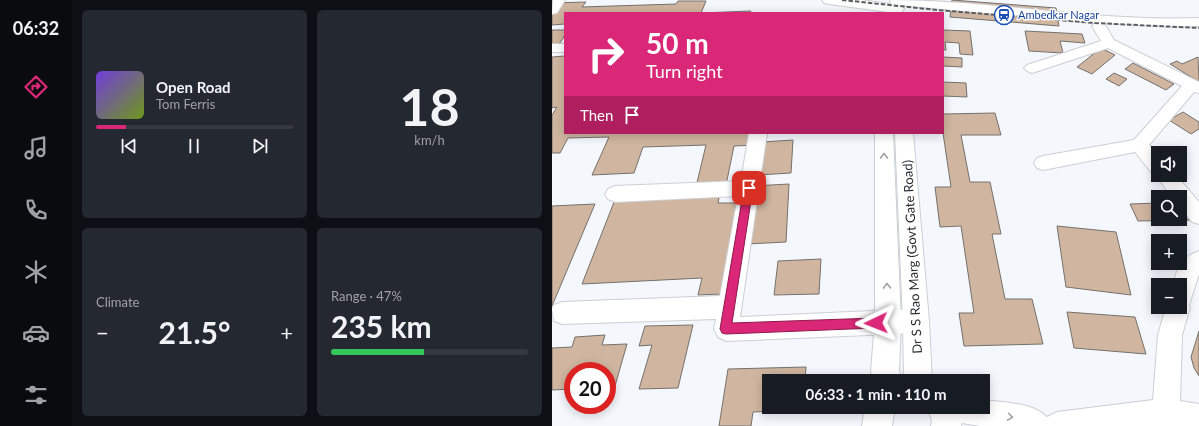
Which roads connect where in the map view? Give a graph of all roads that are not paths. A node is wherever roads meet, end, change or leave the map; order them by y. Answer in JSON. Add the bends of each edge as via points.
{"nodes":[{"id":1,"x":560,"y":0,"type":"edge"},
{"id":2,"x":829,"y":0,"type":"edge"},
{"id":3,"x":1012,"y":3,"type":"edge"},
{"id":4,"x":889,"y":5,"type":"edge"},
{"id":5,"x":1078,"y":5,"type":"dead end"},
{"id":6,"x":552,"y":10,"type":"edge"},
{"id":7,"x":987,"y":13,"type":"junction"},
{"id":8,"x":1066,"y":19,"type":"junction"},
{"id":9,"x":1199,"y":22,"type":"edge"},
{"id":10,"x":1099,"y":26,"type":"junction"},
{"id":11,"x":1199,"y":30,"type":"edge"},
{"id":12,"x":1109,"y":43,"type":"junction"},
{"id":13,"x":552,"y":48,"type":"edge"},
{"id":14,"x":564,"y":48,"type":"edge"},
{"id":15,"x":1032,"y":68,"type":"dead end"},
{"id":16,"x":1195,"y":87,"type":"edge"},
{"id":17,"x":758,"y":134,"type":"edge"},
{"id":18,"x":884,"y":134,"type":"edge"},
{"id":19,"x":904,"y":134,"type":"edge"},
{"id":20,"x":1139,"y":145,"type":"junction"},
{"id":21,"x":1151,"y":159,"type":"edge"},
{"id":22,"x":1043,"y":163,"type":"dead end"},
{"id":23,"x":1171,"y":182,"type":"edge"},
{"id":24,"x":749,"y":188,"type":"junction"},
{"id":25,"x":615,"y":194,"type":"dead end"},
{"id":26,"x":1199,"y":216,"type":"edge"},
{"id":27,"x":1199,"y":261,"type":"edge"},
{"id":28,"x":1186,"y":278,"type":"edge"},
{"id":29,"x":729,"y":308,"type":"junction"},
{"id":30,"x":562,"y":312,"type":"dead end"},
{"id":31,"x":1176,"y":314,"type":"edge"},
{"id":32,"x":916,"y":321,"type":"junction"},
{"id":33,"x":888,"y":322,"type":"junction"},
{"id":34,"x":886,"y":374,"type":"edge"},
{"id":35,"x":918,"y":374,"type":"edge"},
{"id":36,"x":1166,"y":412,"type":"junction"},
{"id":37,"x":879,"y":414,"type":"edge"},
{"id":38,"x":945,"y":414,"type":"edge"},
{"id":39,"x":989,"y":414,"type":"edge"},
{"id":40,"x":1199,"y":417,"type":"edge"},
{"id":41,"x":877,"y":426,"type":"edge"},
{"id":42,"x":946,"y":426,"type":"edge"},
{"id":43,"x":1037,"y":426,"type":"edge"},
{"id":44,"x":1057,"y":426,"type":"edge"}],
"edges":[{"from":1,"to":6,"type":"street"},
{"from":2,"to":4,"type":"main road"},
{"from":3,"to":5,"type":"street"},
{"from":3,"to":7,"type":"street"},
{"from":3,"to":8,"type":"street"},
{"from":4,"to":7,"type":"street"},
{"from":7,"to":8,"type":"street"},
{"from":8,"to":9,"type":"street"},
{"from":8,"to":10,"type":"street"},
{"from":10,"to":11,"type":"street","via":[[1173,31]]},
{"from":10,"to":12,"type":"street"},
{"from":12,"to":15,"type":"street"},
{"from":12,"to":16,"type":"street"},
{"from":13,"to":14,"type":"street"},
{"from":16,"to":20,"type":"street"},
{"from":17,"to":24,"type":"street"},
{"from":33,"to":18,"type":"main road","one_way":true},
{"from":19,"to":32,"type":"main road","name":"Dr S S Rao Marg (Govt Gate Road)"},
{"from":20,"to":21,"type":"street"},
{"from":20,"to":22,"type":"street"},
{"from":23,"to":26,"type":"street"},
{"from":24,"to":25,"type":"street"},
{"from":24,"to":29,"type":"street"},
{"from":27,"to":28,"type":"street","via":[[1188,270]]},
{"from":29,"to":30,"type":"street"},
{"from":29,"to":33,"type":"street","via":[[726,329]]},
{"from":31,"to":36,"type":"street","via":[[1170,335]]},
{"from":32,"to":33,"type":"street"},
{"from":32,"to":35,"type":"main road","name":"Dr S S Rao Marg (Govt Gate Road)"},
{"from":33,"to":34,"type":"main road"},
{"from":36,"to":40,"type":"street"},
{"from":36,"to":44,"type":"street"},
{"from":37,"to":41,"type":"main road"},
{"from":38,"to":42,"type":"main road"},
{"from":39,"to":43,"type":"street","one_way":true,"via":[[1029,420]]}]}
